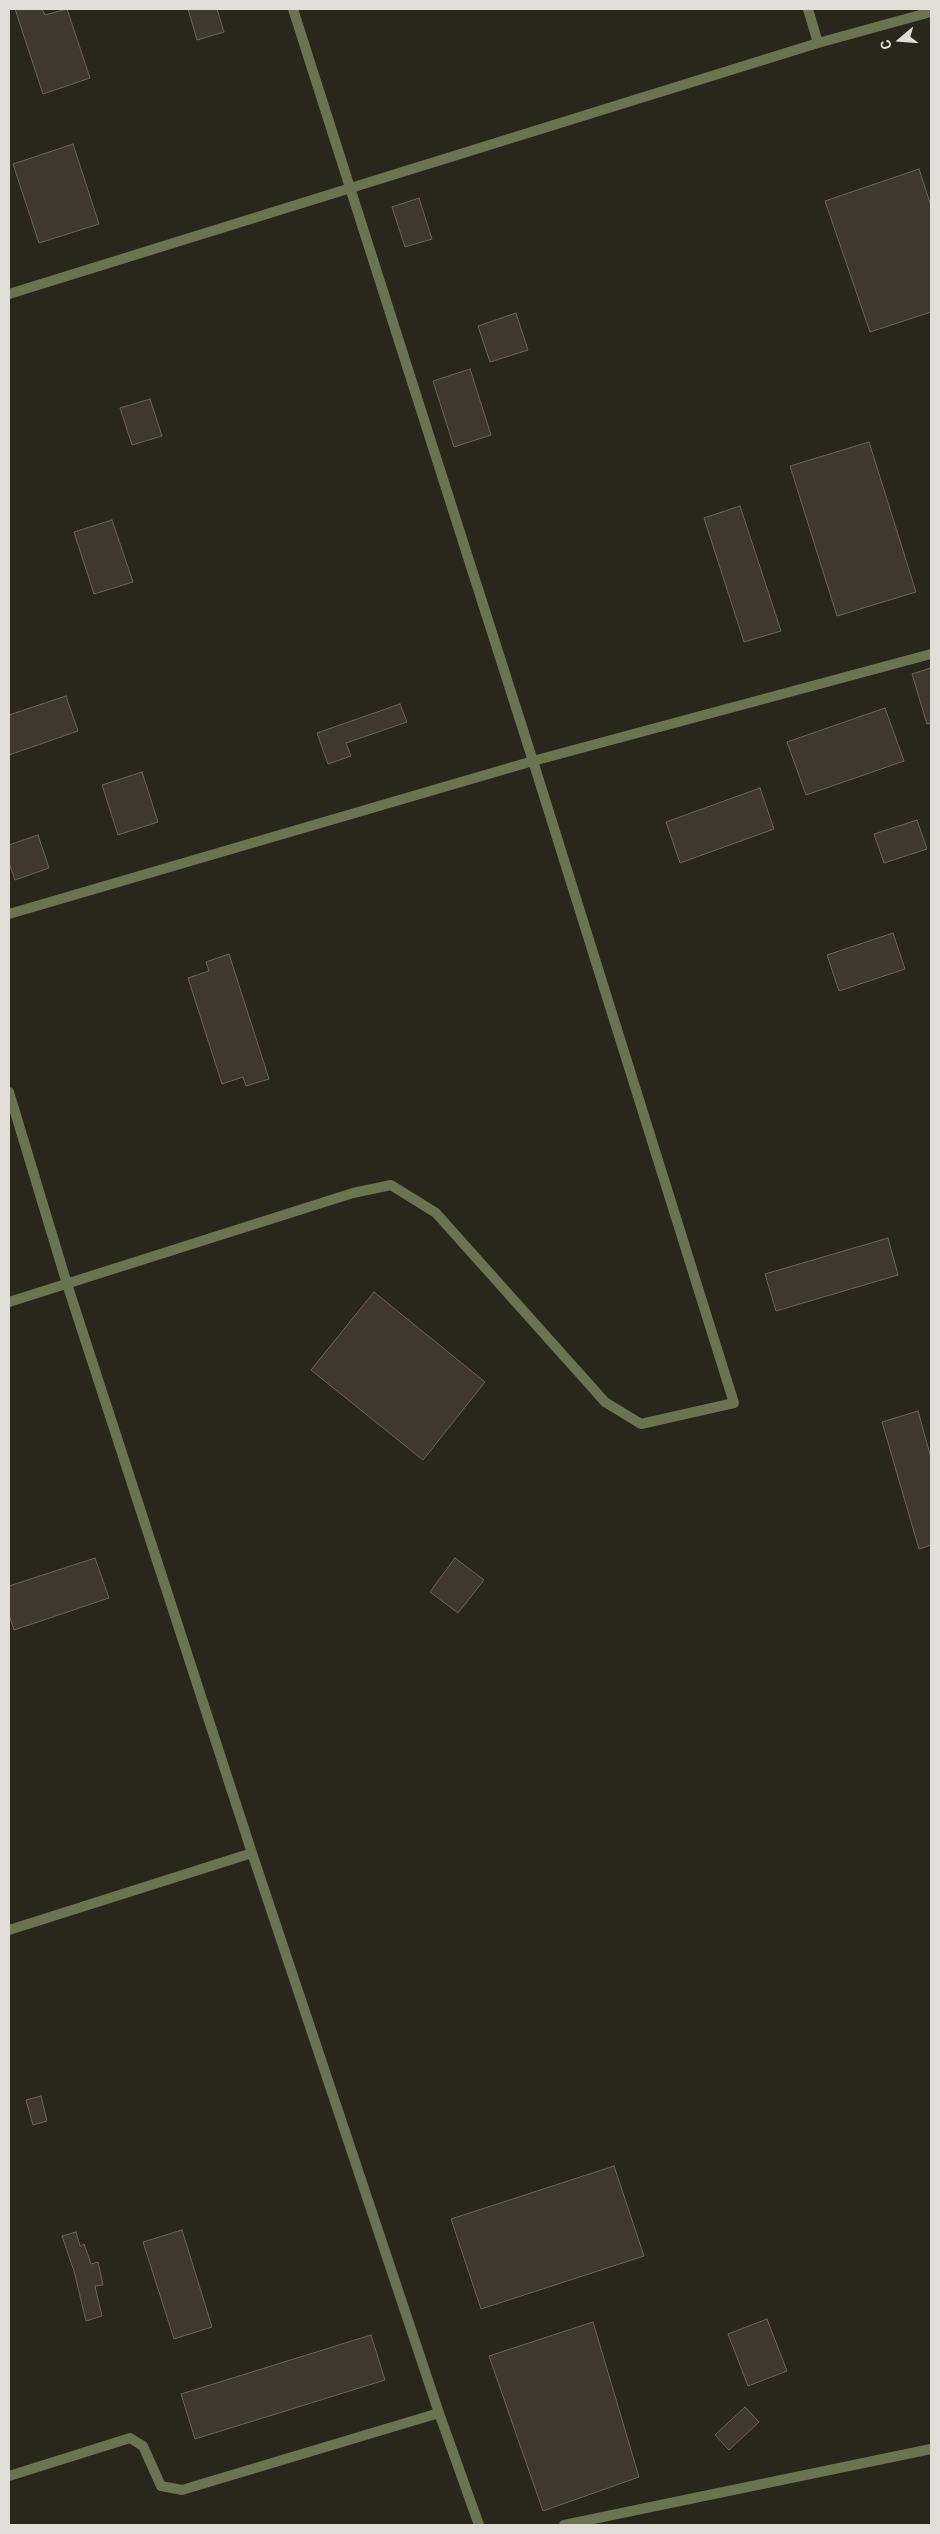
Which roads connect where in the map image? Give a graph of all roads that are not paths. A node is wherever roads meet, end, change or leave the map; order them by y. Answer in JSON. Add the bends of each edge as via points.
{"nodes":[{"id":1,"x":293,"y":9,"type":"edge"},
{"id":2,"x":808,"y":9,"type":"edge"},
{"id":3,"x":931,"y":12,"type":"edge"},
{"id":4,"x":818,"y":43,"type":"junction"},
{"id":5,"x":350,"y":188,"type":"junction"},
{"id":6,"x":9,"y":294,"type":"edge"},
{"id":7,"x":931,"y":654,"type":"edge"},
{"id":8,"x":533,"y":761,"type":"junction"},
{"id":9,"x":9,"y":914,"type":"edge"},
{"id":10,"x":9,"y":1092,"type":"edge"},
{"id":11,"x":67,"y":1284,"type":"junction"},
{"id":12,"x":9,"y":1302,"type":"edge"},
{"id":13,"x":252,"y":1853,"type":"junction"},
{"id":14,"x":9,"y":1930,"type":"edge"},
{"id":15,"x":439,"y":2413,"type":"junction"},
{"id":16,"x":931,"y":2449,"type":"edge"},
{"id":17,"x":9,"y":2476,"type":"edge"},
{"id":18,"x":479,"y":2525,"type":"edge"},
{"id":19,"x":564,"y":2525,"type":"edge"}],
"edges":[{"from":1,"to":5,"type":"lane"},
{"from":2,"to":4,"type":"lane"},
{"from":3,"to":4,"type":"lane"},
{"from":4,"to":5,"type":"lane"},
{"from":5,"to":6,"type":"lane"},
{"from":5,"to":8,"type":"lane"},
{"from":7,"to":8,"type":"lane"},
{"from":8,"to":9,"type":"lane"},
{"from":8,"to":11,"type":"lane","via":[[734,1403],[641,1424],[605,1402],[436,1214],[391,1185],[354,1193]]},
{"from":10,"to":11,"type":"lane"},
{"from":11,"to":12,"type":"lane"},
{"from":11,"to":13,"type":"lane"},
{"from":13,"to":14,"type":"lane"},
{"from":13,"to":15,"type":"lane"},
{"from":15,"to":17,"type":"lane","via":[[182,2490],[161,2486],[143,2446],[130,2438]]},
{"from":15,"to":18,"type":"lane"},
{"from":16,"to":19,"type":"lane"}]}
